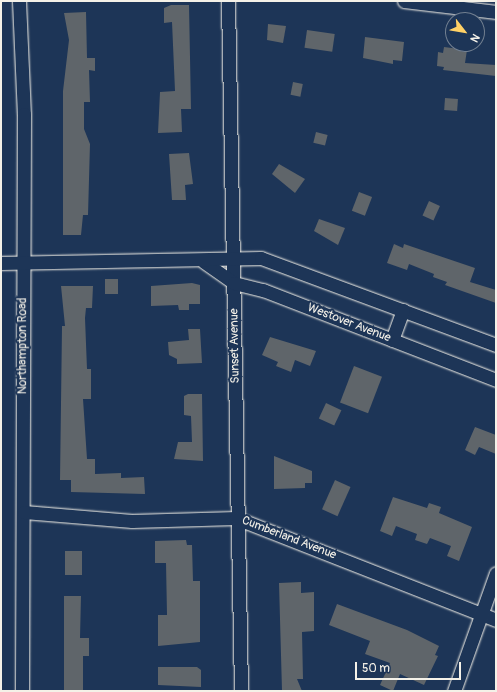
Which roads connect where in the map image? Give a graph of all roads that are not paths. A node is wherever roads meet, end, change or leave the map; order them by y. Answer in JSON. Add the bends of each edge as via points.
{"nodes":[{"id":1,"x":19,"y":1,"type":"edge"},
{"id":2,"x":228,"y":1,"type":"edge"},
{"id":3,"x":404,"y":1,"type":"edge"},
{"id":4,"x":496,"y":12,"type":"edge"},
{"id":5,"x":233,"y":257,"type":"junction"},
{"id":6,"x":23,"y":262,"type":"junction"},
{"id":7,"x":204,"y":262,"type":"junction"},
{"id":8,"x":1,"y":263,"type":"edge"},
{"id":9,"x":234,"y":282,"type":"junction"},
{"id":10,"x":403,"y":310,"type":"junction"},
{"id":11,"x":392,"y":340,"type":"junction"},
{"id":12,"x":496,"y":345,"type":"edge"},
{"id":13,"x":496,"y":380,"type":"edge"},
{"id":14,"x":24,"y":512,"type":"junction"},
{"id":15,"x":236,"y":518,"type":"junction"},
{"id":16,"x":496,"y":573,"type":"edge"},
{"id":17,"x":481,"y":614,"type":"junction"},
{"id":18,"x":496,"y":620,"type":"edge"},
{"id":19,"x":22,"y":691,"type":"edge"},
{"id":20,"x":241,"y":691,"type":"edge"},
{"id":21,"x":454,"y":691,"type":"edge"}],
"edges":[{"from":1,"to":6,"type":"street","name":"Northampton Road","via":[[23,58]]},
{"from":2,"to":5,"type":"street","name":"Sunset Avenue"},
{"from":3,"to":4,"type":"street"},
{"from":5,"to":7,"type":"street"},
{"from":5,"to":9,"type":"street","name":"Sunset Avenue"},
{"from":5,"to":10,"type":"street","via":[[261,258]]},
{"from":6,"to":7,"type":"street"},
{"from":6,"to":8,"type":"street"},
{"from":6,"to":14,"type":"street","name":"Northampton Road"},
{"from":7,"to":9,"type":"street","name":"Westover Avenue"},
{"from":9,"to":11,"type":"street","name":"Westover Avenue"},
{"from":9,"to":15,"type":"street","name":"Sunset Avenue"},
{"from":10,"to":11,"type":"street"},
{"from":10,"to":12,"type":"street"},
{"from":11,"to":13,"type":"street","name":"Westover Avenue"},
{"from":14,"to":15,"type":"street","name":"Cumberland Avenue","via":[[132,521]]},
{"from":14,"to":19,"type":"street","name":"Northampton Road"},
{"from":15,"to":17,"type":"street","name":"Cumberland Avenue"},
{"from":15,"to":20,"type":"street","name":"Sunset Avenue"},
{"from":16,"to":17,"type":"street"},
{"from":17,"to":18,"type":"street","name":"Cumberland Avenue"},
{"from":17,"to":21,"type":"street"}]}
